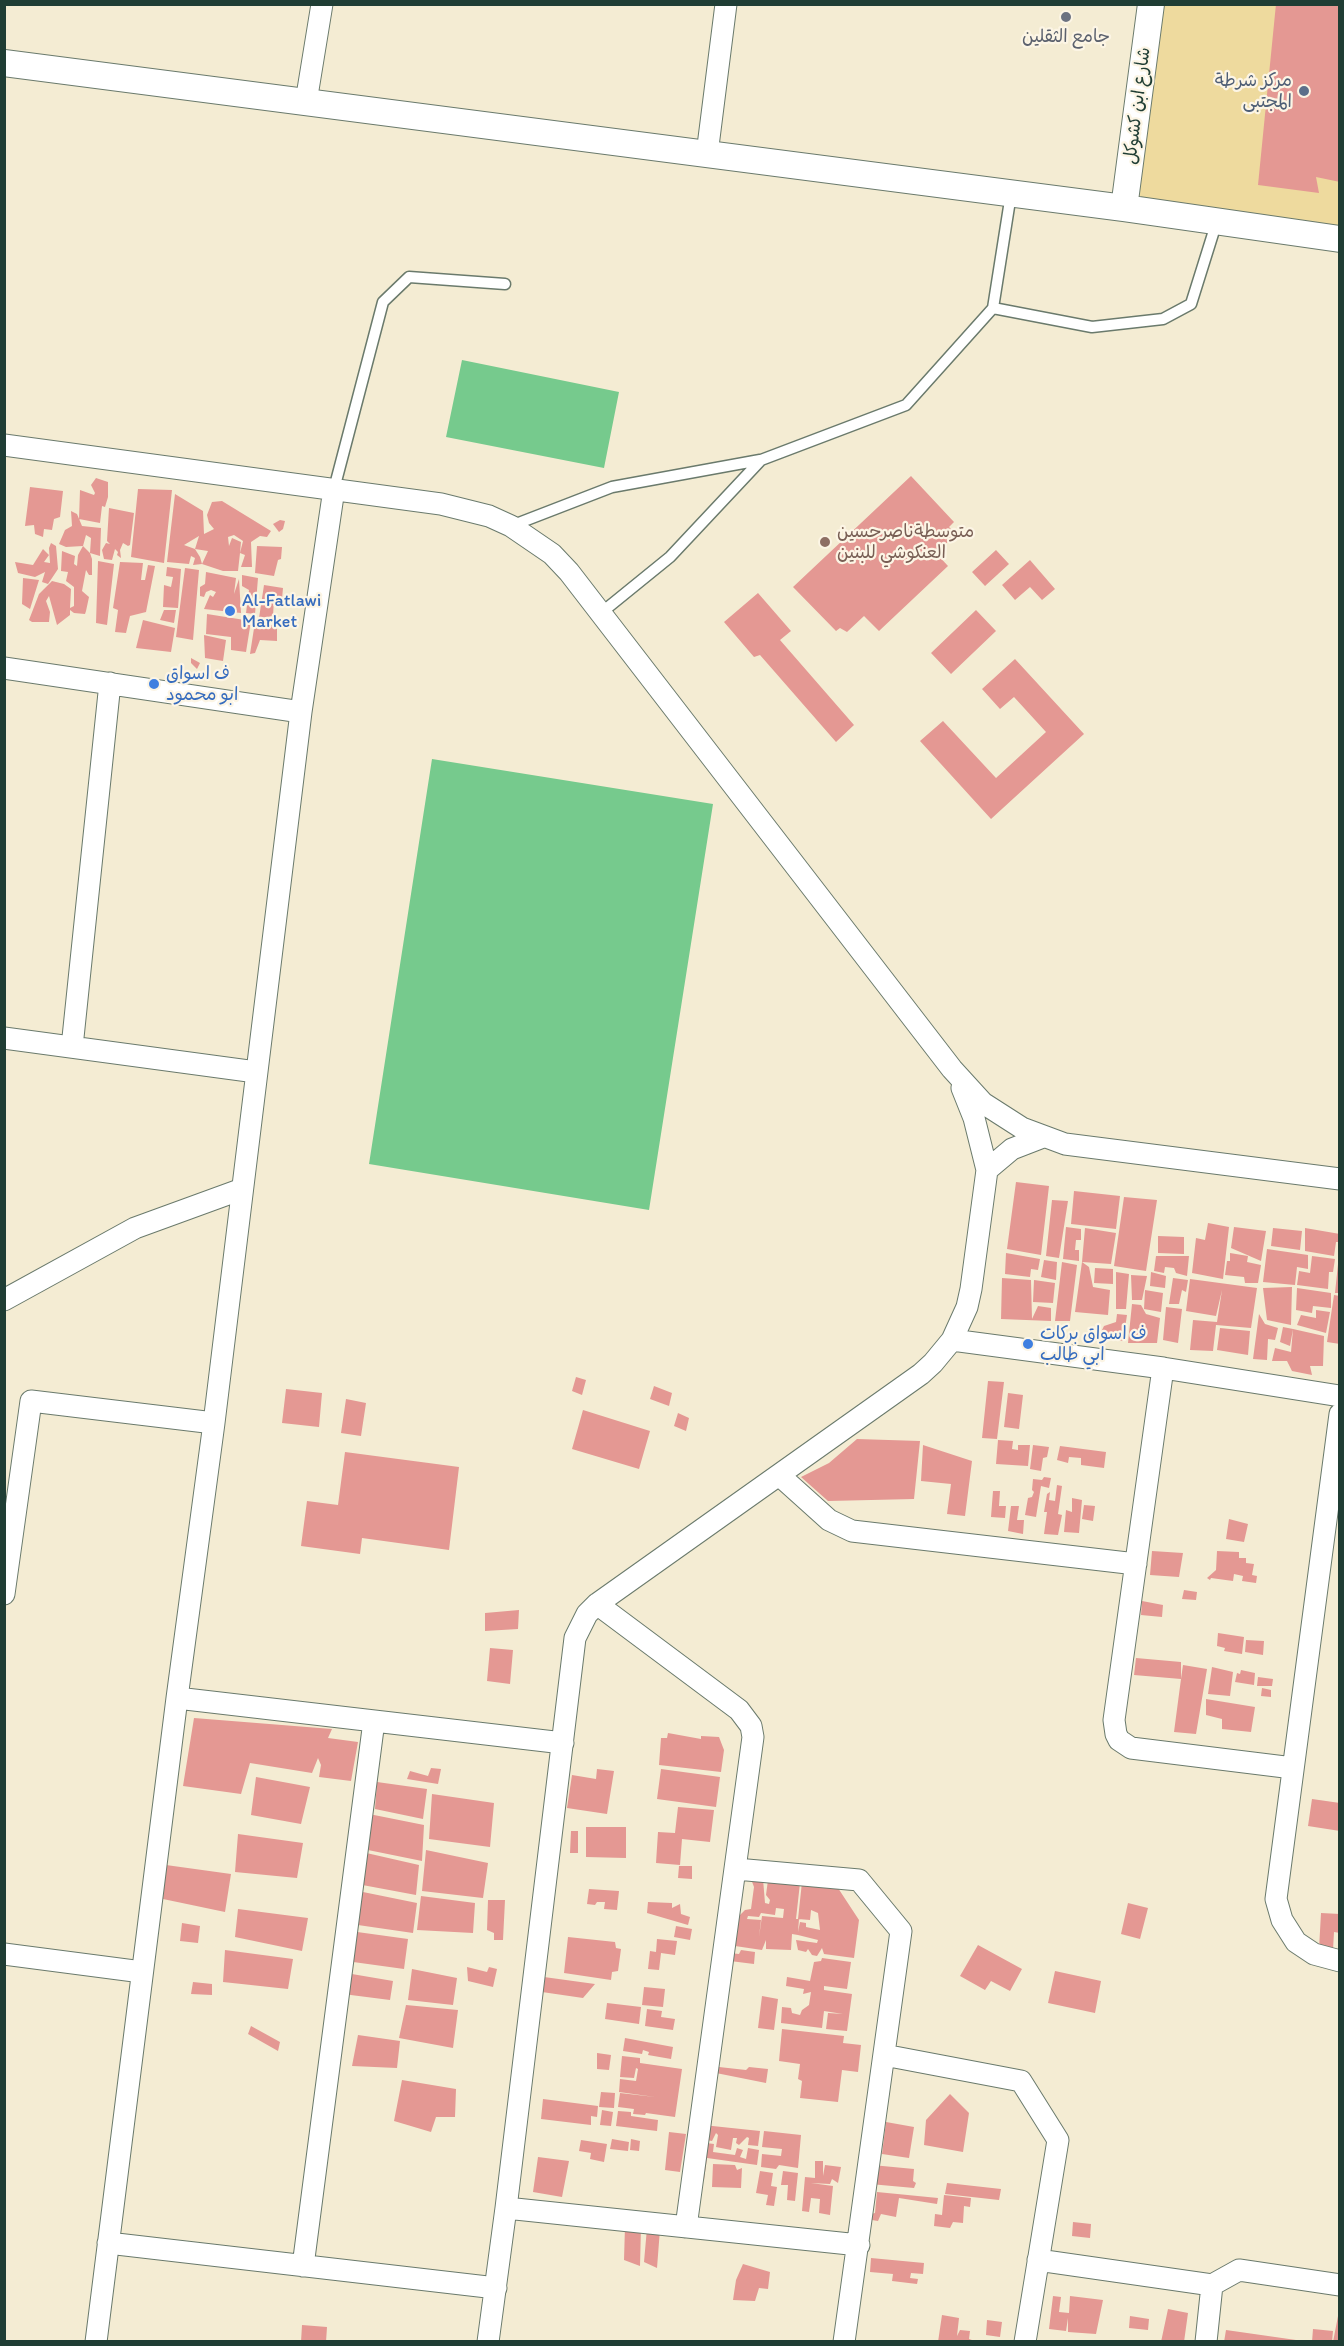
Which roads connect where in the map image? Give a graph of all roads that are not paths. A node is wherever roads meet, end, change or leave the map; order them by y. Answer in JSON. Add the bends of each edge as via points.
{"nodes":[{"id":1,"x":322,"y":4,"type":"edge"},
{"id":2,"x":726,"y":4,"type":"edge"},
{"id":3,"x":1151,"y":4,"type":"edge"},
{"id":4,"x":4,"y":63,"type":"edge"},
{"id":5,"x":306,"y":102,"type":"junction"},
{"id":6,"x":707,"y":154,"type":"junction"},
{"id":7,"x":1011,"y":193,"type":"junction"},
{"id":8,"x":1124,"y":208,"type":"junction"},
{"id":9,"x":1217,"y":221,"type":"junction"},
{"id":10,"x":1340,"y":239,"type":"edge"},
{"id":11,"x":505,"y":284,"type":"dead end"},
{"id":12,"x":993,"y":308,"type":"junction"},
{"id":13,"x":4,"y":445,"type":"edge"},
{"id":14,"x":760,"y":460,"type":"junction"},
{"id":15,"x":334,"y":489,"type":"junction"},
{"id":16,"x":512,"y":526,"type":"junction"},
{"id":17,"x":601,"y":612,"type":"junction"},
{"id":18,"x":4,"y":668,"type":"edge"},
{"id":19,"x":110,"y":683,"type":"junction"},
{"id":20,"x":301,"y":712,"type":"junction"},
{"id":21,"x":4,"y":1038,"type":"edge"},
{"id":22,"x":72,"y":1047,"type":"junction"},
{"id":23,"x":952,"y":1069,"type":"junction"},
{"id":24,"x":256,"y":1072,"type":"junction"},
{"id":25,"x":1043,"y":1137,"type":"junction"},
{"id":26,"x":987,"y":1170,"type":"junction"},
{"id":27,"x":1340,"y":1179,"type":"edge"},
{"id":28,"x":242,"y":1189,"type":"junction"},
{"id":29,"x":4,"y":1300,"type":"edge"},
{"id":30,"x":952,"y":1340,"type":"junction"},
{"id":31,"x":1163,"y":1368,"type":"junction"},
{"id":32,"x":1340,"y":1396,"type":"edge"},
{"id":33,"x":1340,"y":1414,"type":"edge"},
{"id":34,"x":214,"y":1423,"type":"junction"},
{"id":35,"x":779,"y":1475,"type":"junction"},
{"id":36,"x":1136,"y":1564,"type":"junction"},
{"id":37,"x":5,"y":1589,"type":"edge"},
{"id":38,"x":597,"y":1604,"type":"junction"},
{"id":39,"x":177,"y":1698,"type":"junction"},
{"id":40,"x":374,"y":1721,"type":"junction"},
{"id":41,"x":562,"y":1743,"type":"junction"},
{"id":42,"x":1293,"y":1768,"type":"junction"},
{"id":43,"x":736,"y":1869,"type":"junction"},
{"id":44,"x":4,"y":1954,"type":"edge"},
{"id":45,"x":1340,"y":1961,"type":"edge"},
{"id":46,"x":142,"y":1972,"type":"junction"},
{"id":47,"x":885,"y":2055,"type":"junction"},
{"id":48,"x":506,"y":2208,"type":"junction"},
{"id":49,"x":686,"y":2227,"type":"junction"},
{"id":50,"x":108,"y":2243,"type":"junction"},
{"id":51,"x":859,"y":2245,"type":"junction"},
{"id":52,"x":1038,"y":2260,"type":"junction"},
{"id":53,"x":303,"y":2266,"type":"junction"},
{"id":54,"x":1212,"y":2285,"type":"junction"},
{"id":55,"x":1340,"y":2285,"type":"edge"},
{"id":56,"x":495,"y":2288,"type":"junction"},
{"id":57,"x":96,"y":2342,"type":"edge"},
{"id":58,"x":488,"y":2342,"type":"edge"},
{"id":59,"x":844,"y":2342,"type":"edge"},
{"id":60,"x":1025,"y":2342,"type":"edge"},
{"id":61,"x":1206,"y":2342,"type":"edge"}],
"edges":[{"from":1,"to":5,"type":"street"},
{"from":2,"to":6,"type":"street"},
{"from":3,"to":8,"type":"street","name":"شارع ابن كشوكل"},
{"from":4,"to":5,"type":"street"},
{"from":5,"to":6,"type":"street"},
{"from":6,"to":7,"type":"street"},
{"from":7,"to":8,"type":"street"},
{"from":7,"to":12,"type":"lane"},
{"from":8,"to":9,"type":"street"},
{"from":9,"to":10,"type":"street"},
{"from":9,"to":12,"type":"lane","via":[[1191,304],[1163,319],[1092,327]]},
{"from":11,"to":15,"type":"lane","via":[[409,277],[383,302]]},
{"from":12,"to":14,"type":"lane","via":[[906,405]]},
{"from":13,"to":15,"type":"street"},
{"from":14,"to":16,"type":"lane","via":[[612,487]]},
{"from":14,"to":17,"type":"lane","via":[[670,557]]},
{"from":15,"to":16,"type":"street","via":[[465,509]]},
{"from":15,"to":20,"type":"street"},
{"from":16,"to":17,"type":"street","via":[[552,554]]},
{"from":17,"to":23,"type":"street"},
{"from":18,"to":19,"type":"street"},
{"from":19,"to":20,"type":"street"},
{"from":19,"to":22,"type":"street"},
{"from":20,"to":24,"type":"street"},
{"from":21,"to":22,"type":"street"},
{"from":22,"to":24,"type":"street"},
{"from":23,"to":25,"type":"street","via":[[992,1110]]},
{"from":23,"to":26,"type":"street","via":[[974,1118]]},
{"from":24,"to":28,"type":"street"},
{"from":25,"to":26,"type":"street","via":[[1012,1149]]},
{"from":25,"to":27,"type":"street","via":[[1088,1147]]},
{"from":26,"to":30,"type":"street","via":[[971,1289]]},
{"from":28,"to":29,"type":"street","via":[[135,1228]]},
{"from":28,"to":34,"type":"street"},
{"from":30,"to":31,"type":"street"},
{"from":30,"to":35,"type":"street","via":[[921,1374]]},
{"from":31,"to":32,"type":"street"},
{"from":31,"to":36,"type":"street"},
{"from":33,"to":42,"type":"street"},
{"from":34,"to":37,"type":"street","via":[[31,1401]]},
{"from":34,"to":39,"type":"street"},
{"from":35,"to":36,"type":"street","via":[[829,1520],[852,1531]]},
{"from":35,"to":38,"type":"street"},
{"from":36,"to":42,"type":"street","via":[[1114,1720],[1119,1740],[1137,1749]]},
{"from":38,"to":41,"type":"street","via":[[575,1638]]},
{"from":38,"to":43,"type":"street","via":[[739,1710],[751,1726],[753,1746]]},
{"from":39,"to":40,"type":"street"},
{"from":39,"to":46,"type":"street"},
{"from":40,"to":41,"type":"street"},
{"from":40,"to":53,"type":"street"},
{"from":41,"to":48,"type":"street"},
{"from":42,"to":45,"type":"street","via":[[1276,1888],[1278,1909],[1296,1942],[1314,1954]]},
{"from":43,"to":47,"type":"street","via":[[859,1880],[901,1931]]},
{"from":43,"to":49,"type":"street"},
{"from":44,"to":46,"type":"street"},
{"from":46,"to":50,"type":"street"},
{"from":47,"to":51,"type":"street"},
{"from":47,"to":52,"type":"street","via":[[1021,2081],[1058,2140]]},
{"from":48,"to":49,"type":"street"},
{"from":48,"to":56,"type":"street"},
{"from":49,"to":51,"type":"street"},
{"from":50,"to":53,"type":"street"},
{"from":50,"to":57,"type":"street"},
{"from":51,"to":59,"type":"street"},
{"from":52,"to":54,"type":"street"},
{"from":52,"to":60,"type":"street"},
{"from":53,"to":56,"type":"street"},
{"from":54,"to":55,"type":"street","via":[[1239,2270]]},
{"from":54,"to":61,"type":"street"},
{"from":56,"to":58,"type":"street"}]}
